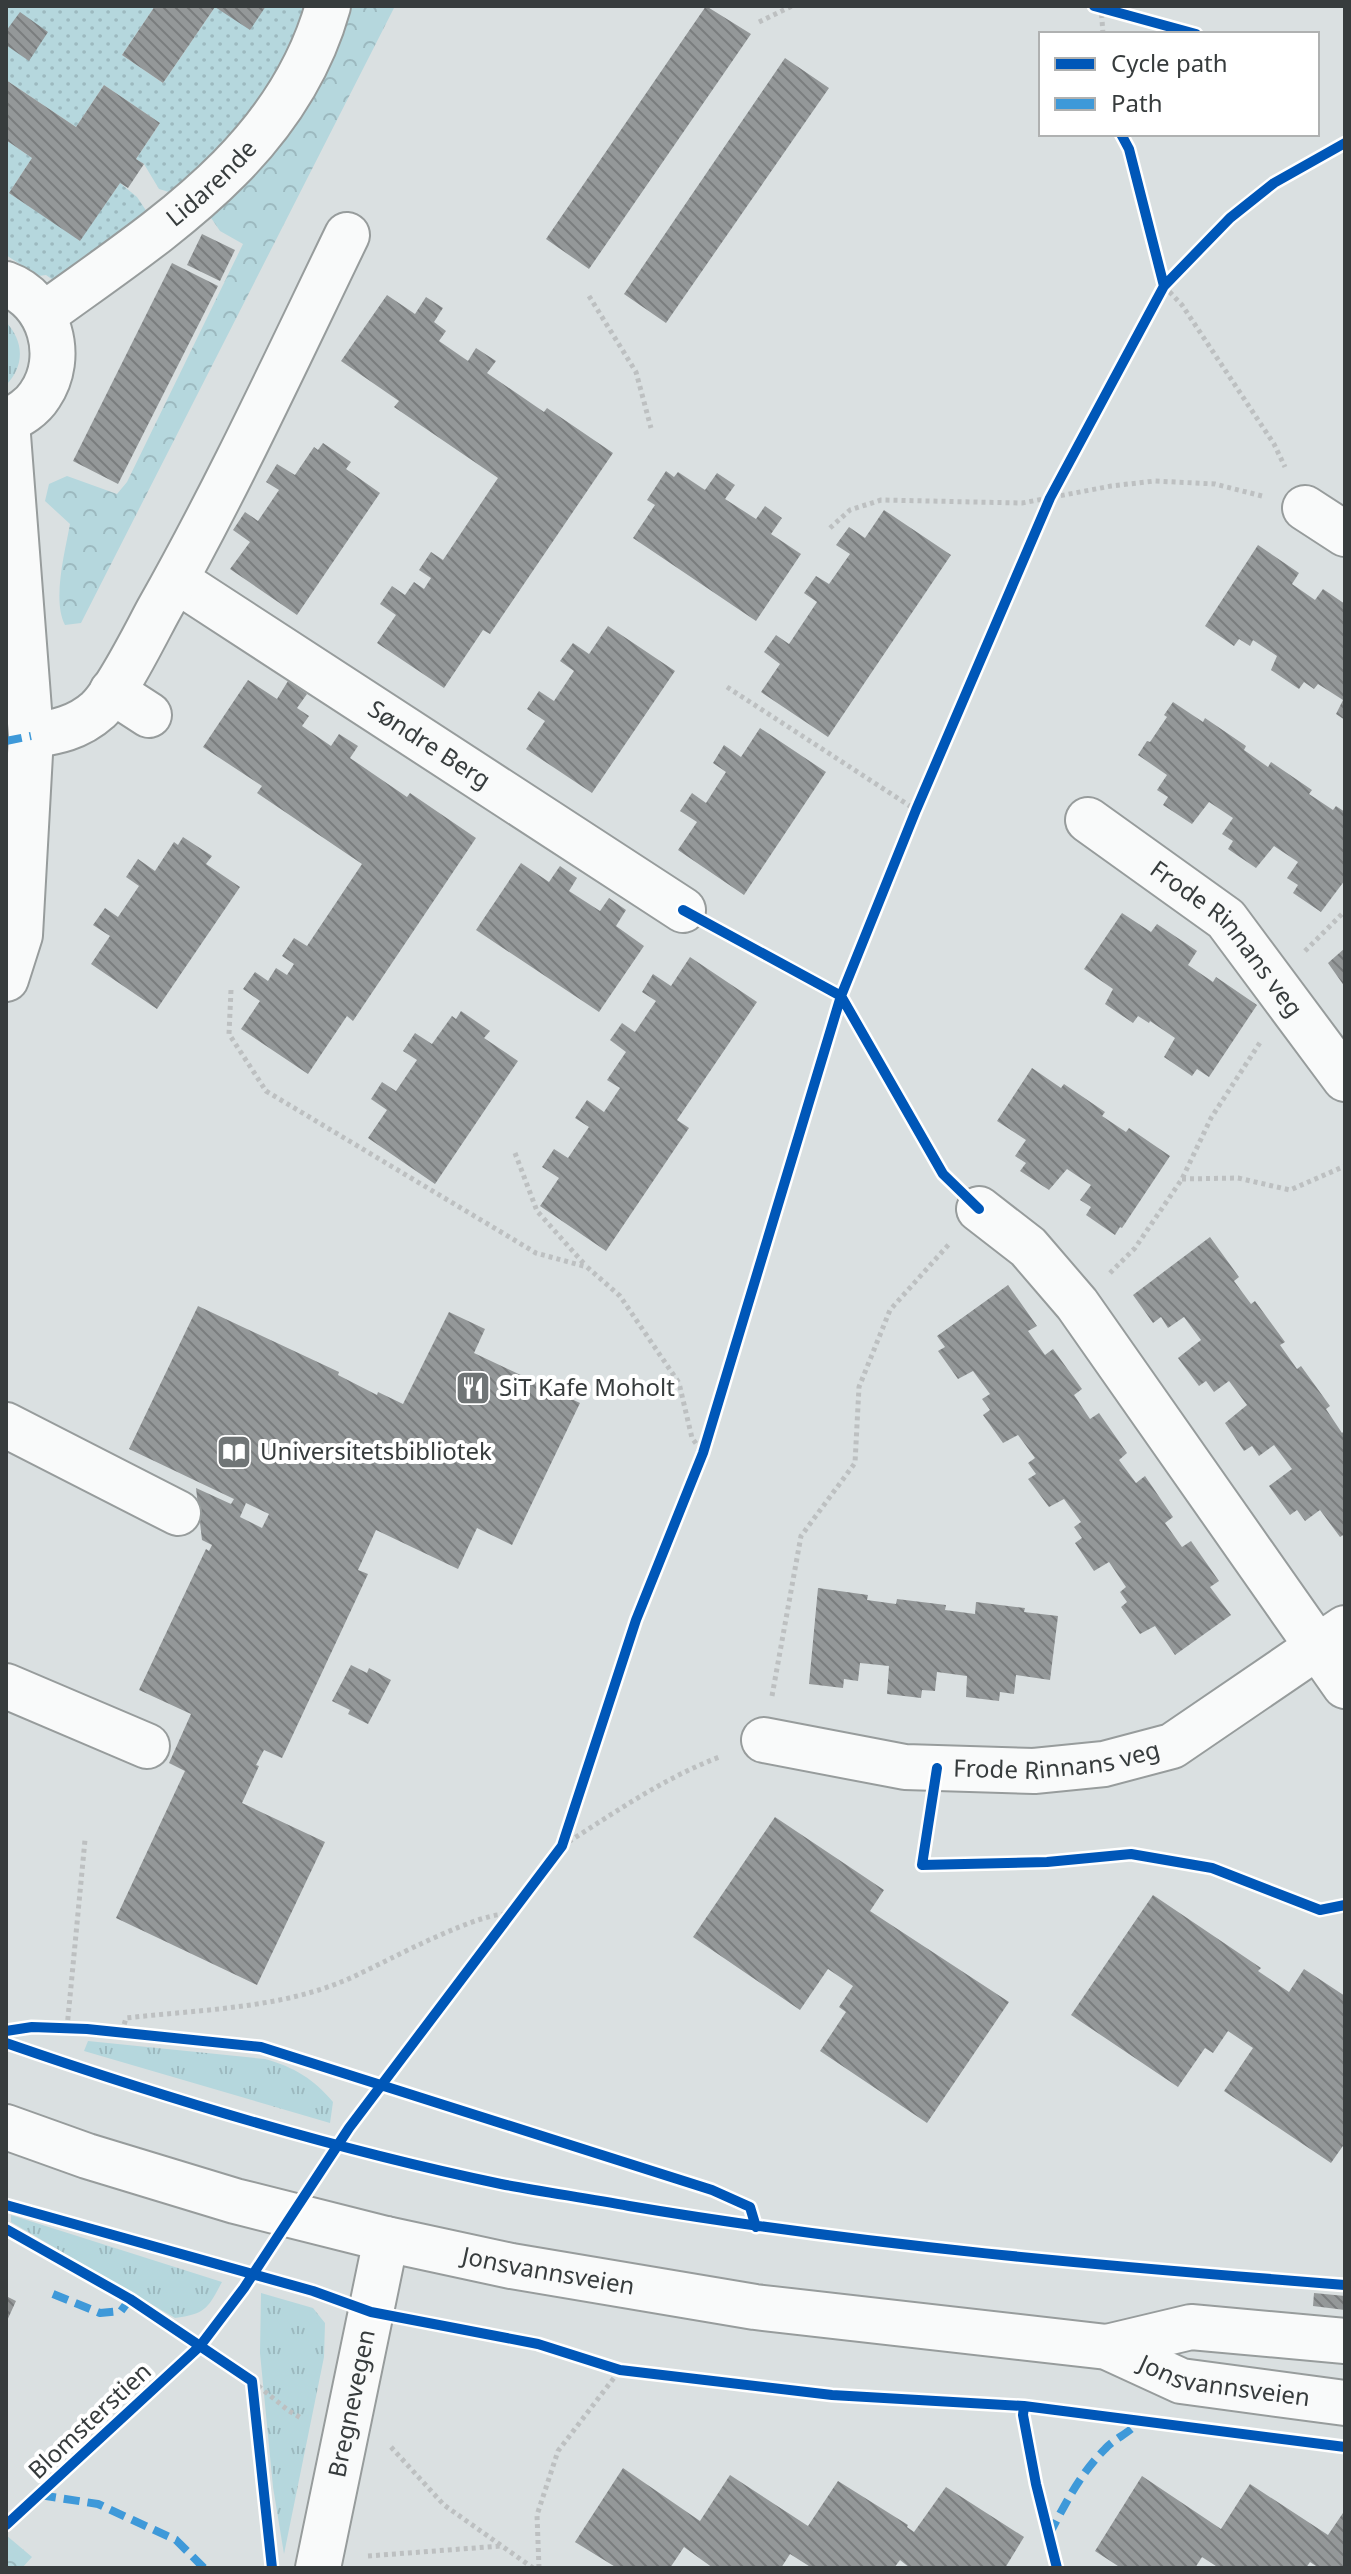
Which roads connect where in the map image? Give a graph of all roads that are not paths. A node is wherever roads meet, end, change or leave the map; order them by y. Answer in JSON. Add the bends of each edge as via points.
{"nodes":[{"id":1,"x":328,"y":6,"type":"edge"},
{"id":2,"x":347,"y":235,"type":"dead end"},
{"id":3,"x":6,"y":284,"type":"edge"},
{"id":4,"x":43,"y":315,"type":"junction"},
{"id":5,"x":6,"y":422,"type":"edge"},
{"id":6,"x":1305,"y":508,"type":"road end"},
{"id":7,"x":1345,"y":534,"type":"edge"},
{"id":8,"x":176,"y":580,"type":"junction"},
{"id":9,"x":112,"y":691,"type":"junction"},
{"id":10,"x":149,"y":715,"type":"dead end"},
{"id":11,"x":31,"y":736,"type":"junction"},
{"id":12,"x":1088,"y":820,"type":"dead end"},
{"id":13,"x":683,"y":910,"type":"dead end"},
{"id":14,"x":6,"y":979,"type":"edge"},
{"id":15,"x":1345,"y":1079,"type":"edge"},
{"id":16,"x":979,"y":1209,"type":"road end"},
{"id":17,"x":6,"y":1425,"type":"edge"},
{"id":18,"x":178,"y":1513,"type":"dead end"},
{"id":19,"x":1331,"y":1636,"type":"edge"},
{"id":20,"x":6,"y":1686,"type":"edge"},
{"id":21,"x":1345,"y":1686,"type":"edge"},
{"id":22,"x":764,"y":1740,"type":"road end"},
{"id":23,"x":147,"y":1746,"type":"dead end"},
{"id":24,"x":6,"y":2127,"type":"edge"},
{"id":25,"x":386,"y":2239,"type":"junction"},
{"id":26,"x":1345,"y":2341,"type":"edge"},
{"id":27,"x":1107,"y":2347,"type":"junction"},
{"id":28,"x":1345,"y":2403,"type":"edge"},
{"id":29,"x":319,"y":2563,"type":"edge"}],
"edges":[{"from":1,"to":4,"type":"street","name":"Lidarende","via":[[289,93],[237,162],[188,209]]},
{"from":2,"to":8,"type":"street"},
{"from":3,"to":4,"type":"street","via":[[30,298]]},
{"from":4,"to":5,"type":"street","via":[[52,335],[50,377],[26,411]]},
{"from":5,"to":11,"type":"street"},
{"from":6,"to":7,"type":"street"},
{"from":8,"to":9,"type":"street"},
{"from":8,"to":13,"type":"street","name":"Søndre Berg"},
{"from":9,"to":10,"type":"street"},
{"from":9,"to":11,"type":"street","via":[[82,723]]},
{"from":11,"to":14,"type":"street","via":[[20,935]]},
{"from":12,"to":15,"type":"street","name":"Frode Rinnans veg","via":[[1226,919]]},
{"from":16,"to":19,"type":"street","via":[[1028,1247],[1077,1304]]},
{"from":17,"to":18,"type":"street"},
{"from":19,"to":21,"type":"street"},
{"from":19,"to":22,"type":"street","name":"Frode Rinnans veg","via":[[1172,1746],[1104,1764],[1034,1771],[905,1767]]},
{"from":20,"to":23,"type":"street"},
{"from":24,"to":25,"type":"street","name":"Jonsvannsveien","via":[[235,2201]]},
{"from":25,"to":27,"type":"street","name":"Jonsvannsveien","via":[[740,2305]]},
{"from":25,"to":29,"type":"street","name":"Bregnevegen"},
{"from":26,"to":27,"type":"street","name":"Jonsvannsveien","via":[[1191,2327]]},
{"from":27,"to":28,"type":"street","name":"Jonsvannsveien","via":[[1181,2381]]}]}
